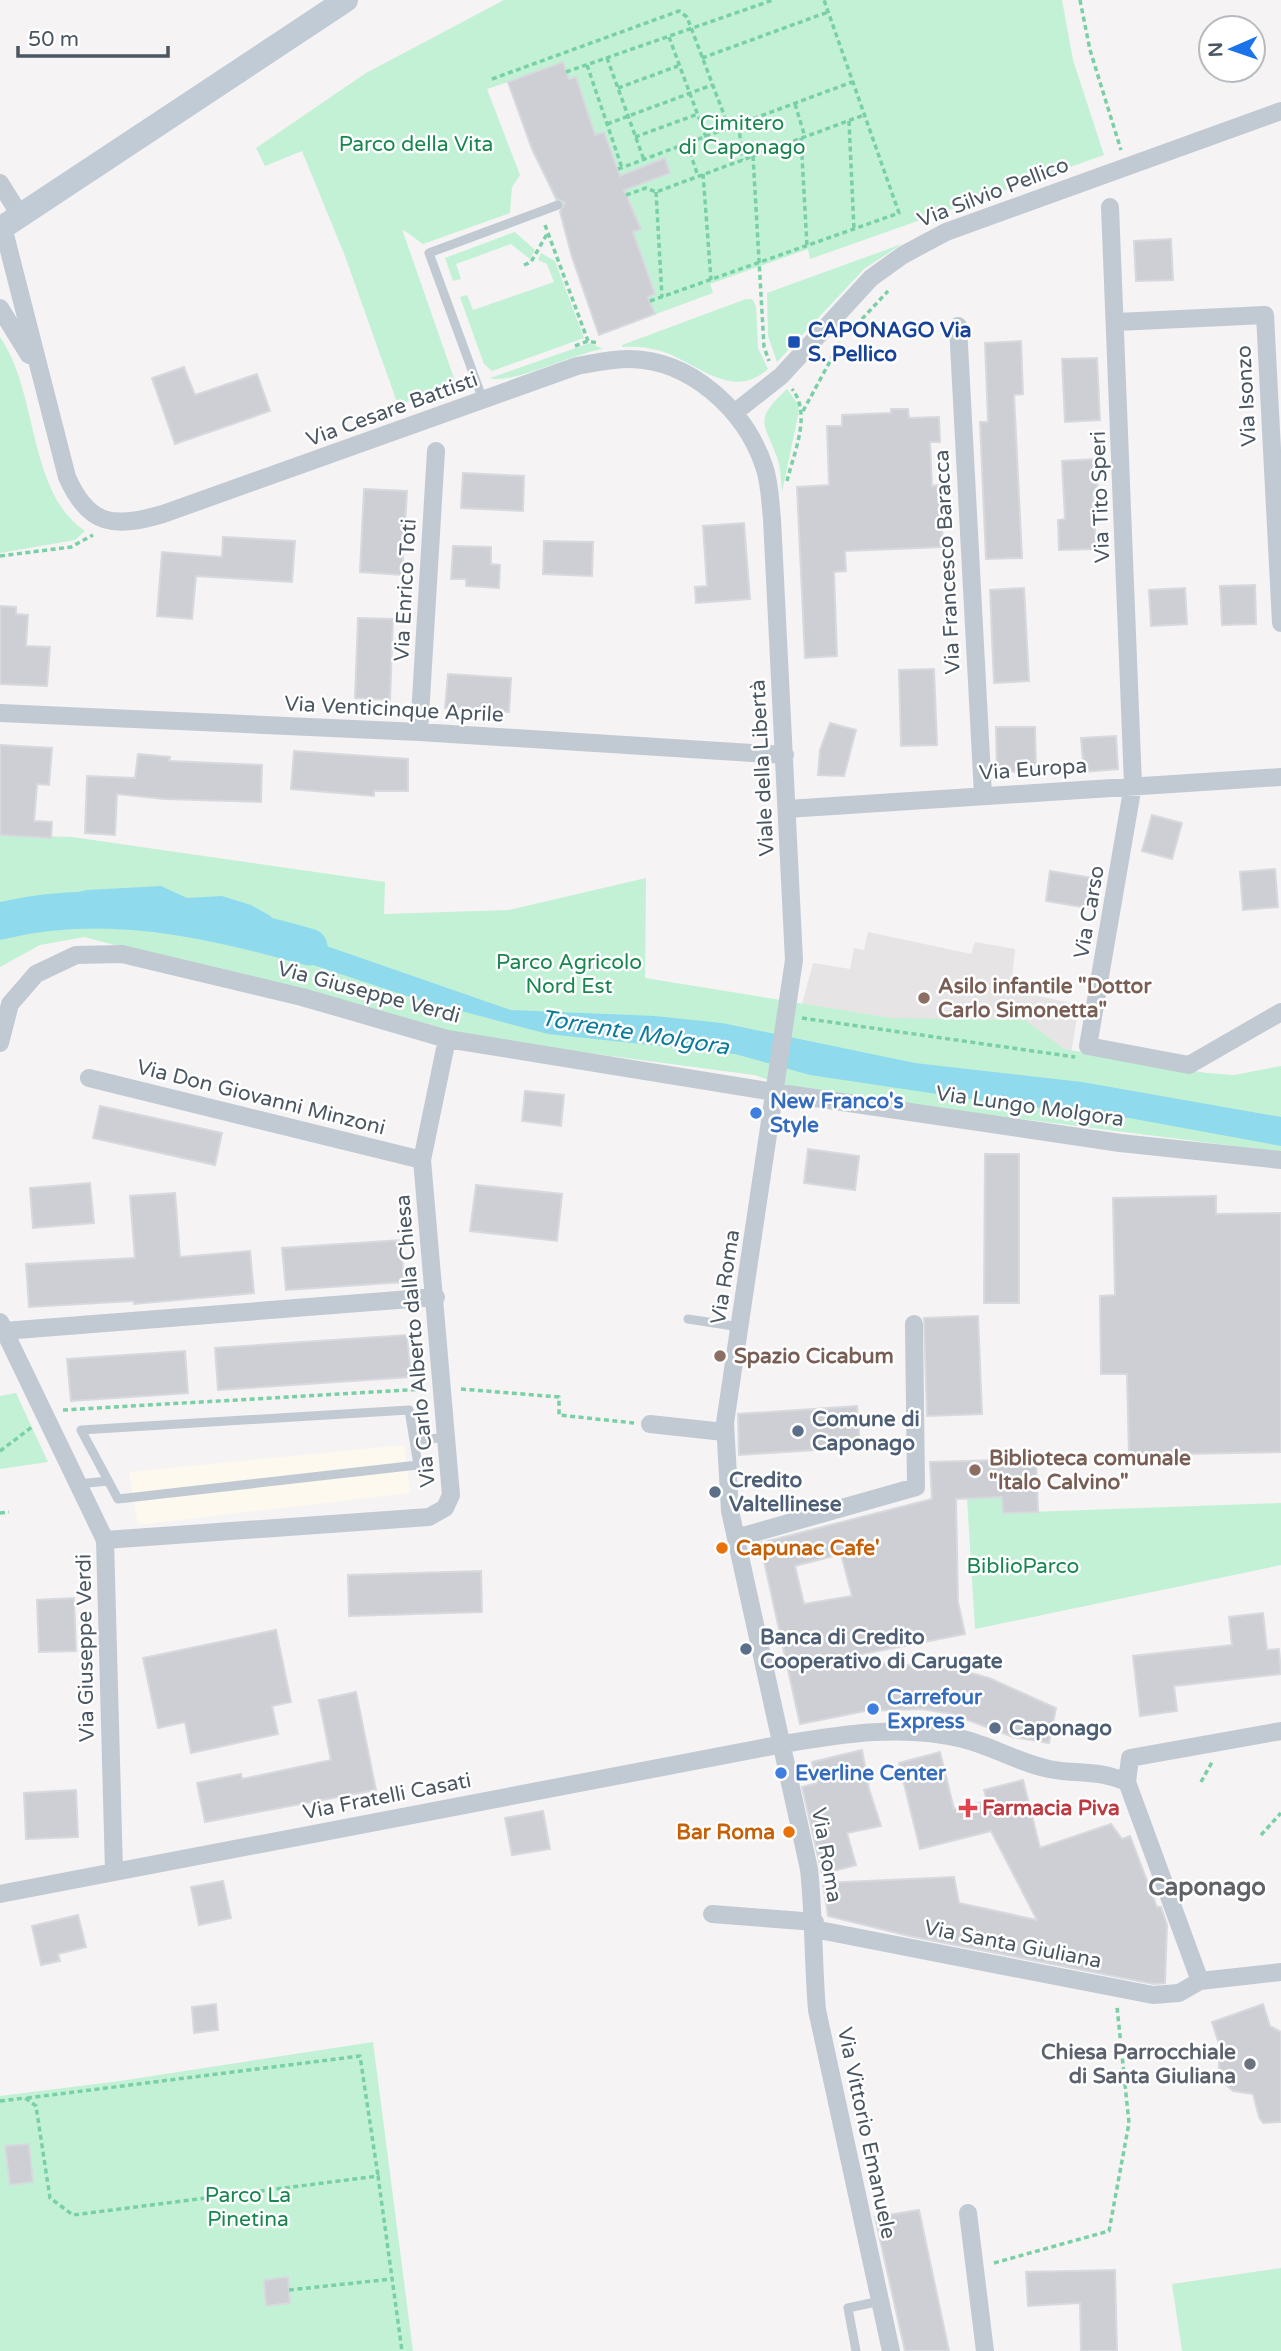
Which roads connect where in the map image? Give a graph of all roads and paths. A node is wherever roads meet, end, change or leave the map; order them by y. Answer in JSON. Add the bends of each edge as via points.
{"nodes":[{"id":1,"x":346,"y":0,"type":"edge"},
{"id":2,"x":773,"y":0,"type":"edge"},
{"id":3,"x":824,"y":0,"type":"edge"},
{"id":4,"x":1080,"y":0,"type":"edge"},
{"id":5,"x":828,"y":12,"type":"junction"},
{"id":6,"x":691,"y":29,"type":"junction"},
{"id":7,"x":669,"y":36,"type":"junction"},
{"id":8,"x":607,"y":58,"type":"junction"},
{"id":9,"x":702,"y":58,"type":"junction"},
{"id":10,"x":587,"y":65,"type":"junction"},
{"id":11,"x":679,"y":65,"type":"junction"},
{"id":12,"x":566,"y":72,"type":"dead end"},
{"id":13,"x":492,"y":79,"type":"dead end"},
{"id":14,"x":853,"y":82,"type":"junction"},
{"id":15,"x":712,"y":85,"type":"junction"},
{"id":16,"x":618,"y":88,"type":"junction"},
{"id":17,"x":690,"y":93,"type":"junction"},
{"id":18,"x":795,"y":104,"type":"junction"},
{"id":19,"x":1281,"y":111,"type":"edge"},
{"id":20,"x":698,"y":114,"type":"junction"},
{"id":21,"x":864,"y":115,"type":"junction"},
{"id":22,"x":628,"y":117,"type":"junction"},
{"id":23,"x":849,"y":121,"type":"junction"},
{"id":24,"x":607,"y":124,"type":"junction"},
{"id":25,"x":739,"y":125,"type":"junction"},
{"id":26,"x":729,"y":128,"type":"junction"},
{"id":27,"x":635,"y":137,"type":"junction"},
{"id":28,"x":706,"y":137,"type":"junction"},
{"id":29,"x":803,"y":137,"type":"junction"},
{"id":30,"x":687,"y":144,"type":"junction"},
{"id":31,"x":752,"y":156,"type":"junction"},
{"id":32,"x":644,"y":160,"type":"junction"},
{"id":33,"x":742,"y":160,"type":"junction"},
{"id":34,"x":1126,"y":166,"type":"junction"},
{"id":35,"x":700,"y":175,"type":"junction"},
{"id":36,"x":0,"y":183,"type":"edge"},
{"id":37,"x":656,"y":192,"type":"junction"},
{"id":38,"x":626,"y":195,"type":"dead end"},
{"id":39,"x":558,"y":205,"type":"dead end"},
{"id":40,"x":1110,"y":207,"type":"dead end"},
{"id":41,"x":540,"y":212,"type":"junction"},
{"id":42,"x":8,"y":224,"type":"edge"},
{"id":43,"x":854,"y":230,"type":"junction"},
{"id":44,"x":548,"y":233,"type":"junction"},
{"id":45,"x":807,"y":246,"type":"junction"},
{"id":46,"x":760,"y":263,"type":"junction"},
{"id":47,"x":524,"y":265,"type":"dead end"},
{"id":48,"x":711,"y":280,"type":"junction"},
{"id":49,"x":893,"y":286,"type":"dead end"},
{"id":50,"x":662,"y":297,"type":"junction"},
{"id":51,"x":650,"y":301,"type":"dead end"},
{"id":52,"x":0,"y":308,"type":"edge"},
{"id":53,"x":1117,"y":322,"type":"junction"},
{"id":54,"x":857,"y":324,"type":"dead end"},
{"id":55,"x":958,"y":326,"type":"dead end"},
{"id":56,"x":848,"y":334,"type":"dead end"},
{"id":57,"x":588,"y":341,"type":"dead end"},
{"id":58,"x":39,"y":373,"type":"junction"},
{"id":59,"x":781,"y":376,"type":"junction"},
{"id":60,"x":483,"y":400,"type":"junction"},
{"id":61,"x":803,"y":411,"type":"junction"},
{"id":62,"x":734,"y":413,"type":"junction"},
{"id":63,"x":436,"y":451,"type":"dead end"},
{"id":64,"x":786,"y":487,"type":"dead end"},
{"id":65,"x":772,"y":519,"type":"joint"},
{"id":66,"x":93,"y":535,"type":"dead end"},
{"id":67,"x":0,"y":556,"type":"edge"},
{"id":68,"x":1281,"y":623,"type":"edge"},
{"id":69,"x":0,"y":713,"type":"edge"},
{"id":70,"x":419,"y":732,"type":"junction"},
{"id":71,"x":785,"y":755,"type":"junction"},
{"id":72,"x":1281,"y":776,"type":"edge"},
{"id":73,"x":1133,"y":786,"type":"junction"},
{"id":74,"x":982,"y":795,"type":"junction"},
{"id":75,"x":787,"y":809,"type":"junction"},
{"id":76,"x":1281,"y":1012,"type":"edge"},
{"id":77,"x":786,"y":1015,"type":"junction"},
{"id":78,"x":447,"y":1039,"type":"junction"},
{"id":79,"x":0,"y":1043,"type":"edge"},
{"id":80,"x":1088,"y":1046,"type":"junction"},
{"id":81,"x":776,"y":1073,"type":"joint"},
{"id":82,"x":89,"y":1078,"type":"dead end"},
{"id":83,"x":774,"y":1092,"type":"junction"},
{"id":84,"x":422,"y":1160,"type":"junction"},
{"id":85,"x":1281,"y":1160,"type":"edge"},
{"id":86,"x":436,"y":1297,"type":"junction"},
{"id":87,"x":688,"y":1319,"type":"dead end"},
{"id":88,"x":914,"y":1324,"type":"dead end"},
{"id":89,"x":2,"y":1327,"type":"edge"},
{"id":90,"x":741,"y":1327,"type":"junction"},
{"id":91,"x":443,"y":1388,"type":"junction"},
{"id":92,"x":46,"y":1418,"type":"junction"},
{"id":93,"x":650,"y":1424,"type":"joint"},
{"id":94,"x":724,"y":1432,"type":"junction"},
{"id":95,"x":447,"y":1437,"type":"junction"},
{"id":96,"x":414,"y":1440,"type":"junction"},
{"id":97,"x":0,"y":1451,"type":"edge"},
{"id":98,"x":108,"y":1481,"type":"junction"},
{"id":99,"x":78,"y":1484,"type":"junction"},
{"id":100,"x":9,"y":1512,"type":"dead end"},
{"id":101,"x":0,"y":1513,"type":"edge"},
{"id":102,"x":736,"y":1538,"type":"junction"},
{"id":103,"x":105,"y":1540,"type":"junction"},
{"id":104,"x":1281,"y":1731,"type":"edge"},
{"id":105,"x":783,"y":1744,"type":"junction"},
{"id":106,"x":1127,"y":1782,"type":"junction"},
{"id":107,"x":1281,"y":1813,"type":"edge"},
{"id":108,"x":1261,"y":1835,"type":"dead end"},
{"id":109,"x":114,"y":1871,"type":"junction"},
{"id":110,"x":0,"y":1894,"type":"edge"},
{"id":111,"x":712,"y":1914,"type":"dead end"},
{"id":112,"x":815,"y":1925,"type":"junction"},
{"id":113,"x":1281,"y":1972,"type":"edge"},
{"id":114,"x":1200,"y":1981,"type":"junction"},
{"id":115,"x":1115,"y":1988,"type":"junction"},
{"id":116,"x":25,"y":2098,"type":"junction"},
{"id":117,"x":0,"y":2101,"type":"edge"},
{"id":118,"x":377,"y":2176,"type":"junction"},
{"id":119,"x":968,"y":2213,"type":"dead end"},
{"id":120,"x":975,"y":2269,"type":"junction"},
{"id":121,"x":392,"y":2279,"type":"junction"},
{"id":122,"x":289,"y":2290,"type":"dead end"},
{"id":123,"x":880,"y":2301,"type":"junction"},
{"id":124,"x":402,"y":2351,"type":"edge"},
{"id":125,"x":856,"y":2351,"type":"edge"},
{"id":126,"x":891,"y":2351,"type":"edge"},
{"id":127,"x":985,"y":2351,"type":"edge"}],
"edges":[{"from":1,"to":42,"type":"street"},
{"from":2,"to":6,"type":"path"},
{"from":3,"to":5,"type":"path"},
{"from":4,"to":34,"type":"path","via":[[1090,50]]},
{"from":5,"to":9,"type":"path"},
{"from":5,"to":14,"type":"path"},
{"from":6,"to":7,"type":"path"},
{"from":6,"to":9,"type":"path"},
{"from":6,"to":13,"type":"path","via":[[679,11]]},
{"from":7,"to":8,"type":"path"},
{"from":7,"to":11,"type":"path"},
{"from":8,"to":10,"type":"path"},
{"from":8,"to":16,"type":"path"},
{"from":9,"to":15,"type":"path"},
{"from":10,"to":12,"type":"path"},
{"from":10,"to":24,"type":"path"},
{"from":11,"to":16,"type":"path"},
{"from":11,"to":17,"type":"path"},
{"from":14,"to":18,"type":"path"},
{"from":14,"to":21,"type":"path"},
{"from":15,"to":17,"type":"path"},
{"from":15,"to":26,"type":"path"},
{"from":16,"to":22,"type":"path"},
{"from":17,"to":20,"type":"path"},
{"from":17,"to":22,"type":"path"},
{"from":18,"to":25,"type":"path"},
{"from":18,"to":29,"type":"path"},
{"from":19,"to":34,"type":"street","name":"Via Silvio Pellico"},
{"from":20,"to":27,"type":"path"},
{"from":20,"to":28,"type":"path"},
{"from":21,"to":23,"type":"path"},
{"from":21,"to":43,"type":"path","via":[[899,213]]},
{"from":22,"to":24,"type":"path"},
{"from":22,"to":27,"type":"path"},
{"from":23,"to":29,"type":"path"},
{"from":23,"to":43,"type":"path"},
{"from":24,"to":32,"type":"path","via":[[620,168]]},
{"from":25,"to":26,"type":"path"},
{"from":25,"to":33,"type":"path"},
{"from":26,"to":28,"type":"path"},
{"from":27,"to":32,"type":"path"},
{"from":28,"to":30,"type":"path"},
{"from":29,"to":31,"type":"path"},
{"from":29,"to":45,"type":"path"},
{"from":30,"to":32,"type":"path"},
{"from":30,"to":35,"type":"path"},
{"from":31,"to":33,"type":"path"},
{"from":31,"to":46,"type":"path"},
{"from":33,"to":35,"type":"path"},
{"from":34,"to":59,"type":"street","name":"Via Silvio Pellico","via":[[946,232],[903,255],[862,286]]},
{"from":35,"to":37,"type":"path"},
{"from":35,"to":48,"type":"path"},
{"from":36,"to":42,"type":"street","name":"Via Cesare Battisti"},
{"from":37,"to":38,"type":"path","via":[[646,188]]},
{"from":37,"to":50,"type":"path"},
{"from":39,"to":41,"type":"lane"},
{"from":40,"to":53,"type":"street","name":"Via Tito Speri"},
{"from":41,"to":44,"type":"path"},
{"from":41,"to":60,"type":"lane","via":[[429,253]]},
{"from":42,"to":58,"type":"street","name":"Via Cesare Battisti"},
{"from":43,"to":45,"type":"path"},
{"from":44,"to":47,"type":"path","via":[[531,262]]},
{"from":44,"to":57,"type":"path"},
{"from":45,"to":46,"type":"path"},
{"from":46,"to":48,"type":"path"},
{"from":46,"to":59,"type":"path","via":[[764,347]]},
{"from":48,"to":50,"type":"path"},
{"from":49,"to":54,"type":"path"},
{"from":50,"to":51,"type":"path"},
{"from":52,"to":58,"type":"street","name":"Via Cesare Battisti"},
{"from":53,"to":68,"type":"street","name":"Via Isonzo","via":[[1265,315]]},
{"from":53,"to":73,"type":"street","name":"Via Tito Speri"},
{"from":55,"to":74,"type":"street","name":"Via Francesco Baracca"},
{"from":56,"to":61,"type":"path"},
{"from":58,"to":60,"type":"street","name":"Via Cesare Battisti","via":[[71,486],[90,512],[115,523],[163,514]]},
{"from":59,"to":61,"type":"path"},
{"from":59,"to":62,"type":"street","name":"Via Silvio Pellico"},
{"from":60,"to":62,"type":"street","name":"Via Cesare Battisti","via":[[576,366],[631,359],[658,363],[686,375],[723,399]]},
{"from":61,"to":64,"type":"path"},
{"from":62,"to":65,"type":"street","name":"Via Cesare Battisti","via":[[763,463]]},
{"from":63,"to":70,"type":"street","name":"Via Enrico Toti"},
{"from":65,"to":71,"type":"street","name":"Viale della Libertà"},
{"from":66,"to":67,"type":"path","via":[[71,547]]},
{"from":69,"to":70,"type":"street","name":"Via Venticinque Aprile"},
{"from":70,"to":71,"type":"street","name":"Via Venticinque Aprile"},
{"from":71,"to":75,"type":"street","name":"Viale della Libertà"},
{"from":72,"to":73,"type":"street","name":"Via Europa"},
{"from":73,"to":74,"type":"street","name":"Via Europa"},
{"from":73,"to":80,"type":"street","name":"Via Carso"},
{"from":74,"to":75,"type":"street","name":"Via Europa"},
{"from":75,"to":77,"type":"street","name":"Viale della Libertà","via":[[794,960]]},
{"from":76,"to":80,"type":"street","via":[[1189,1065]]},
{"from":77,"to":80,"type":"path","via":[[1074,1058]]},
{"from":77,"to":81,"type":"street","name":"Viale della Libertà"},
{"from":78,"to":79,"type":"street","name":"Via Giuseppe Verdi","via":[[302,997],[122,954],[98,953],[76,954],[36,974],[10,1004]]},
{"from":78,"to":83,"type":"street","name":"Via Giuseppe Verdi"},
{"from":78,"to":84,"type":"street","name":"Via Carlo Alberto dalla Chiesa"},
{"from":81,"to":83,"type":"street","name":"Via Roma"},
{"from":82,"to":84,"type":"street","name":"Via Don Giovanni Minzoni"},
{"from":83,"to":85,"type":"street","name":"Via Lungo Molgora","via":[[1120,1143]]},
{"from":83,"to":90,"type":"street","name":"Via Roma"},
{"from":84,"to":86,"type":"street","name":"Via Carlo Alberto dalla Chiesa"},
{"from":86,"to":89,"type":"street"},
{"from":86,"to":91,"type":"street","name":"Via Carlo Alberto dalla Chiesa"},
{"from":87,"to":90,"type":"lane"},
{"from":88,"to":102,"type":"street","via":[[916,1487]]},
{"from":89,"to":92,"type":"street","name":"Via Giuseppe Verdi"},
{"from":90,"to":94,"type":"street","name":"Via Roma"},
{"from":91,"to":92,"type":"path","via":[[60,1410]]},
{"from":91,"to":93,"type":"path","via":[[559,1397],[559,1415]]},
{"from":91,"to":95,"type":"street","name":"Via Carlo Alberto dalla Chiesa"},
{"from":92,"to":97,"type":"path"},
{"from":92,"to":99,"type":"street","name":"Via Giuseppe Verdi"},
{"from":93,"to":94,"type":"street"},
{"from":94,"to":102,"type":"street","name":"Via Roma","via":[[725,1475]]},
{"from":95,"to":96,"type":"lane"},
{"from":95,"to":103,"type":"street","name":"Via Carlo Alberto dalla Chiesa","via":[[451,1494],[445,1508],[429,1517]]},
{"from":96,"to":98,"type":"lane","via":[[418,1465],[118,1499]]},
{"from":96,"to":98,"type":"lane","via":[[409,1410],[81,1430]]},
{"from":98,"to":99,"type":"lane"},
{"from":99,"to":103,"type":"street","name":"Via Giuseppe Verdi"},
{"from":100,"to":101,"type":"path"},
{"from":102,"to":105,"type":"street","name":"Via Roma"},
{"from":103,"to":109,"type":"street","name":"Via Giuseppe Verdi"},
{"from":104,"to":106,"type":"street","via":[[1130,1758]]},
{"from":105,"to":106,"type":"street","name":"Via Fratelli Casati","via":[[867,1732],[930,1731],[1048,1769],[1103,1773]]},
{"from":105,"to":109,"type":"street","name":"Via Fratelli Casati"},
{"from":105,"to":112,"type":"street","name":"Via Roma","via":[[809,1869]]},
{"from":106,"to":114,"type":"street"},
{"from":107,"to":108,"type":"path"},
{"from":109,"to":110,"type":"street","name":"Via Fratelli Casati"},
{"from":111,"to":112,"type":"street","name":"Via Santa Giuliana"},
{"from":112,"to":115,"type":"street","name":"Via Santa Giuliana"},
{"from":112,"to":123,"type":"street","name":"Via Vittorio Emanuele","via":[[817,2010]]},
{"from":113,"to":114,"type":"street","name":"Via Santa Giuliana"},
{"from":114,"to":115,"type":"street","name":"Via Santa Giuliana","via":[[1179,1993],[1153,1995]]},
{"from":115,"to":120,"type":"path","via":[[1129,2123],[1109,2231]]},
{"from":116,"to":117,"type":"path"},
{"from":116,"to":118,"type":"path","via":[[36,2106],[50,2198],[73,2216]]},
{"from":116,"to":118,"type":"path","via":[[360,2056]]},
{"from":118,"to":121,"type":"path"},
{"from":119,"to":120,"type":"street"},
{"from":120,"to":127,"type":"street"},
{"from":121,"to":122,"type":"path"},
{"from":121,"to":124,"type":"path"},
{"from":123,"to":125,"type":"lane","via":[[848,2308]]},
{"from":123,"to":126,"type":"street","name":"Via Vittorio Emanuele"}]}
